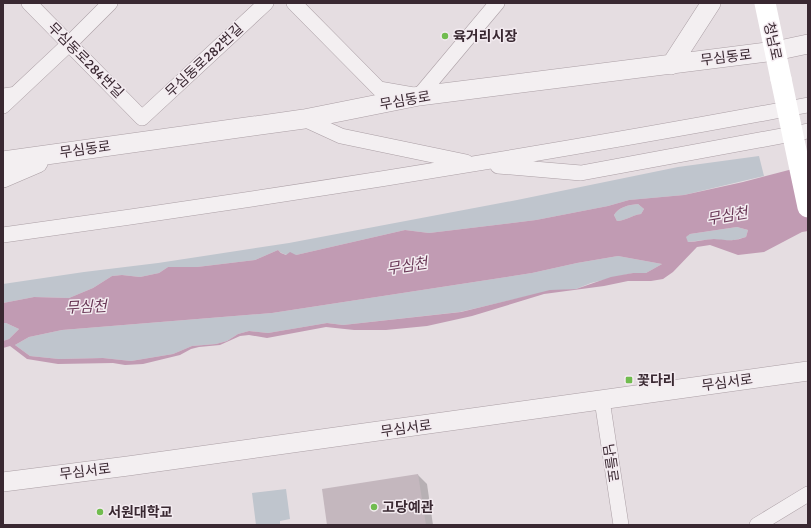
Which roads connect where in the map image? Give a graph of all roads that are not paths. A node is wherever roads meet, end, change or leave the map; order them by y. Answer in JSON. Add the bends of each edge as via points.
{"nodes":[{"id":1,"x":110,"y":3,"type":"edge"},
{"id":2,"x":266,"y":3,"type":"edge"},
{"id":3,"x":294,"y":3,"type":"edge"},
{"id":4,"x":497,"y":3,"type":"edge"},
{"id":5,"x":711,"y":3,"type":"edge"},
{"id":6,"x":765,"y":3,"type":"edge"},
{"id":7,"x":31,"y":4,"type":"edge"},
{"id":8,"x":69,"y":44,"type":"junction"},
{"id":9,"x":808,"y":44,"type":"edge"},
{"id":10,"x":775,"y":51,"type":"junction"},
{"id":11,"x":671,"y":65,"type":"junction"},
{"id":12,"x":21,"y":89,"type":"junction"},
{"id":13,"x":3,"y":92,"type":"edge"},
{"id":14,"x":419,"y":96,"type":"junction"},
{"id":15,"x":808,"y":105,"type":"edge"},
{"id":16,"x":3,"y":106,"type":"edge"},
{"id":17,"x":142,"y":118,"type":"junction"},
{"id":18,"x":304,"y":119,"type":"junction"},
{"id":19,"x":808,"y":131,"type":"edge"},
{"id":20,"x":145,"y":141,"type":"junction"},
{"id":21,"x":61,"y":153,"type":"junction"},
{"id":22,"x":3,"y":161,"type":"edge"},
{"id":23,"x":476,"y":164,"type":"junction"},
{"id":24,"x":3,"y":178,"type":"edge"},
{"id":25,"x":808,"y":207,"type":"edge"},
{"id":26,"x":3,"y":235,"type":"edge"},
{"id":27,"x":808,"y":371,"type":"edge"},
{"id":28,"x":602,"y":400,"type":"junction"},
{"id":29,"x":3,"y":482,"type":"edge"},
{"id":30,"x":808,"y":494,"type":"edge"},
{"id":31,"x":620,"y":525,"type":"edge"},
{"id":32,"x":757,"y":525,"type":"edge"}],
"edges":[{"from":1,"to":8,"type":"street"},
{"from":2,"to":17,"type":"street","name":"무심동로282번길"},
{"from":3,"to":14,"type":"street","via":[[379,89]]},
{"from":4,"to":14,"type":"street"},
{"from":5,"to":11,"type":"street"},
{"from":6,"to":10,"type":"main road","name":"청남로"},
{"from":7,"to":8,"type":"street","name":"무심동로284번길"},
{"from":8,"to":12,"type":"street"},
{"from":8,"to":17,"type":"street","name":"무심동로284번길"},
{"from":9,"to":10,"type":"street","name":"무심동로"},
{"from":10,"to":11,"type":"street","name":"무심동로"},
{"from":10,"to":25,"type":"main road","name":"청남로","bridge":true},
{"from":11,"to":14,"type":"street","name":"무심동로"},
{"from":12,"to":13,"type":"lane"},
{"from":12,"to":16,"type":"street"},
{"from":14,"to":18,"type":"street","name":"무심동로"},
{"from":15,"to":23,"type":"street"},
{"from":17,"to":20,"type":"street"},
{"from":18,"to":20,"type":"street","name":"무심동로"},
{"from":18,"to":23,"type":"street","via":[[341,136]]},
{"from":19,"to":23,"type":"street","via":[[581,173]]},
{"from":20,"to":21,"type":"street","name":"무심동로"},
{"from":21,"to":22,"type":"street","name":"무심동로"},
{"from":21,"to":24,"type":"street"},
{"from":23,"to":26,"type":"street"},
{"from":27,"to":28,"type":"street","name":"무심서로"},
{"from":28,"to":29,"type":"street","name":"무심서로"},
{"from":28,"to":31,"type":"street","name":"남들로"},
{"from":30,"to":32,"type":"street"}]}
